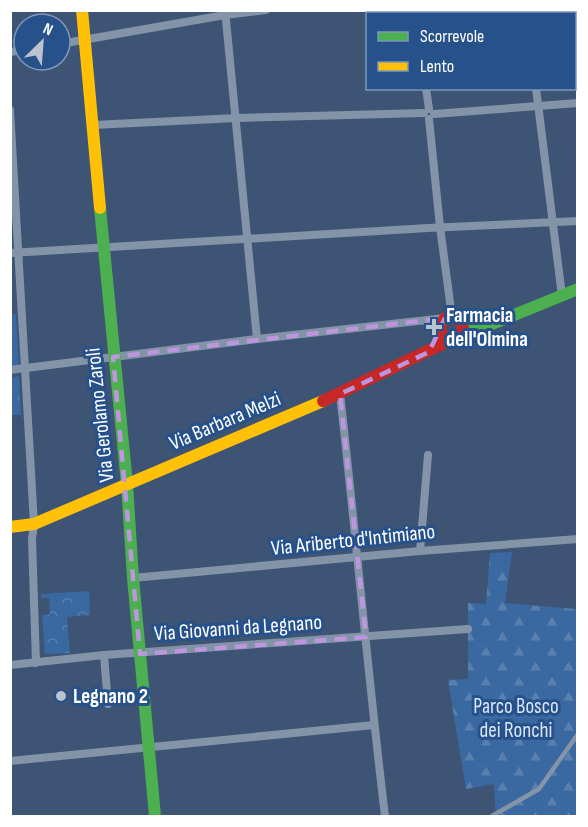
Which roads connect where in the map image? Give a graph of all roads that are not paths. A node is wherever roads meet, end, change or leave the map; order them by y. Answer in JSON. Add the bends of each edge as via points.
{"nodes":[{"id":1,"x":82,"y":10,"type":"edge"},
{"id":2,"x":266,"y":10,"type":"edge"},
{"id":3,"x":225,"y":13,"type":"edge"},
{"id":4,"x":86,"y":40,"type":"junction"},
{"id":5,"x":72,"y":42,"type":"edge"},
{"id":6,"x":426,"y":90,"type":"edge"},
{"id":7,"x":536,"y":90,"type":"edge"},
{"id":8,"x":578,"y":103,"type":"edge"},
{"id":9,"x":538,"y":106,"type":"junction"},
{"id":10,"x":10,"y":110,"type":"edge"},
{"id":11,"x":429,"y":114,"type":"junction"},
{"id":12,"x":237,"y":118,"type":"junction"},
{"id":13,"x":93,"y":125,"type":"junction"},
{"id":14,"x":578,"y":221,"type":"edge"},
{"id":15,"x":552,"y":222,"type":"junction"},
{"id":16,"x":440,"y":227,"type":"junction"},
{"id":17,"x":247,"y":240,"type":"junction"},
{"id":18,"x":103,"y":248,"type":"junction"},
{"id":19,"x":15,"y":253,"type":"edge"},
{"id":20,"x":578,"y":289,"type":"edge"},
{"id":21,"x":562,"y":296,"type":"junction"},
{"id":22,"x":449,"y":318,"type":"junction"},
{"id":23,"x":463,"y":328,"type":"junction"},
{"id":24,"x":440,"y":330,"type":"junction"},
{"id":25,"x":257,"y":339,"type":"junction"},
{"id":26,"x":450,"y":340,"type":"junction"},
{"id":27,"x":429,"y":352,"type":"junction"},
{"id":28,"x":113,"y":357,"type":"junction"},
{"id":29,"x":24,"y":368,"type":"junction"},
{"id":30,"x":10,"y":370,"type":"edge"},
{"id":31,"x":340,"y":394,"type":"junction"},
{"id":32,"x":428,"y":455,"type":"dead end"},
{"id":33,"x":127,"y":484,"type":"junction"},
{"id":34,"x":34,"y":525,"type":"junction"},
{"id":35,"x":10,"y":527,"type":"edge"},
{"id":36,"x":578,"y":539,"type":"edge"},
{"id":37,"x":420,"y":551,"type":"junction"},
{"id":38,"x":359,"y":558,"type":"junction"},
{"id":39,"x":133,"y":578,"type":"junction"},
{"id":40,"x":468,"y":629,"type":"dead end"},
{"id":41,"x":366,"y":637,"type":"junction"},
{"id":42,"x":140,"y":654,"type":"junction"},
{"id":43,"x":105,"y":655,"type":"junction"},
{"id":44,"x":36,"y":663,"type":"junction"},
{"id":45,"x":10,"y":665,"type":"edge"},
{"id":46,"x":108,"y":704,"type":"dead end"},
{"id":47,"x":374,"y":725,"type":"junction"},
{"id":48,"x":578,"y":734,"type":"edge"},
{"id":49,"x":147,"y":747,"type":"junction"},
{"id":50,"x":13,"y":759,"type":"edge"},
{"id":51,"x":155,"y":816,"type":"edge"},
{"id":52,"x":386,"y":816,"type":"edge"},
{"id":53,"x":492,"y":816,"type":"edge"}],
"edges":[{"from":1,"to":4,"type":"street","name":"Via Gerolamo Zaroli"},
{"from":2,"to":3,"type":"street"},
{"from":3,"to":4,"type":"street"},
{"from":3,"to":12,"type":"street"},
{"from":4,"to":5,"type":"street"},
{"from":4,"to":13,"type":"street","name":"Via Gerolamo Zaroli"},
{"from":6,"to":11,"type":"street"},
{"from":7,"to":9,"type":"street"},
{"from":8,"to":9,"type":"street"},
{"from":9,"to":11,"type":"street"},
{"from":9,"to":15,"type":"street"},
{"from":10,"to":19,"type":"street"},
{"from":11,"to":12,"type":"street"},
{"from":11,"to":16,"type":"street"},
{"from":12,"to":13,"type":"street"},
{"from":12,"to":17,"type":"street"},
{"from":13,"to":18,"type":"street","name":"Via Gerolamo Zaroli"},
{"from":14,"to":15,"type":"street"},
{"from":15,"to":16,"type":"street"},
{"from":15,"to":21,"type":"street"},
{"from":16,"to":17,"type":"street"},
{"from":16,"to":22,"type":"street"},
{"from":17,"to":18,"type":"street"},
{"from":17,"to":25,"type":"street"},
{"from":18,"to":19,"type":"street"},
{"from":18,"to":28,"type":"street","name":"Via Gerolamo Zaroli"},
{"from":19,"to":29,"type":"street"},
{"from":20,"to":21,"type":"street"},
{"from":21,"to":23,"type":"street","via":[[487,326]]},
{"from":22,"to":23,"type":"street","via":[[458,319]]},
{"from":22,"to":24,"type":"street","via":[[440,324]]},
{"from":22,"to":25,"type":"street"},
{"from":23,"to":26,"type":"street","name":"Via Barbara Melzi","via":[[459,337]]},
{"from":24,"to":26,"type":"street"},
{"from":24,"to":27,"type":"street","via":[[438,341]]},
{"from":25,"to":28,"type":"street"},
{"from":26,"to":27,"type":"street","name":"Via Barbara Melzi"},
{"from":27,"to":31,"type":"street","name":"Via Barbara Melzi"},
{"from":28,"to":29,"type":"street"},
{"from":28,"to":33,"type":"street","name":"Via Gerolamo Zaroli"},
{"from":29,"to":30,"type":"street"},
{"from":29,"to":34,"type":"street"},
{"from":31,"to":33,"type":"street","name":"Via Barbara Melzi"},
{"from":31,"to":38,"type":"street"},
{"from":32,"to":37,"type":"street"},
{"from":33,"to":34,"type":"street","name":"Via Barbara Melzi"},
{"from":33,"to":39,"type":"street","name":"Via Gerolamo Zaroli"},
{"from":34,"to":35,"type":"street","name":"Via Barbara Melzi"},
{"from":34,"to":44,"type":"street"},
{"from":36,"to":37,"type":"street","name":"Via Ariberto d'Intimiano"},
{"from":37,"to":38,"type":"street","name":"Via Ariberto d'Intimiano"},
{"from":38,"to":39,"type":"street","name":"Via Ariberto d'Intimiano"},
{"from":38,"to":41,"type":"street"},
{"from":39,"to":42,"type":"street","name":"Via Gerolamo Zaroli"},
{"from":40,"to":41,"type":"street","name":"Via Giovanni da Legnano"},
{"from":41,"to":42,"type":"street","name":"Via Giovanni da Legnano"},
{"from":41,"to":47,"type":"street"},
{"from":42,"to":43,"type":"street","name":"Via Giovanni da Legnano"},
{"from":42,"to":49,"type":"street","name":"Via Gerolamo Zaroli"},
{"from":43,"to":44,"type":"street","name":"Via Giovanni da Legnano"},
{"from":43,"to":46,"type":"street"},
{"from":44,"to":45,"type":"street","name":"Via Giovanni da Legnano"},
{"from":47,"to":49,"type":"street"},
{"from":47,"to":52,"type":"street"},
{"from":48,"to":53,"type":"lane","via":[[539,789]]},
{"from":49,"to":50,"type":"street"},
{"from":49,"to":51,"type":"street","name":"Via Gerolamo Zaroli"}]}
